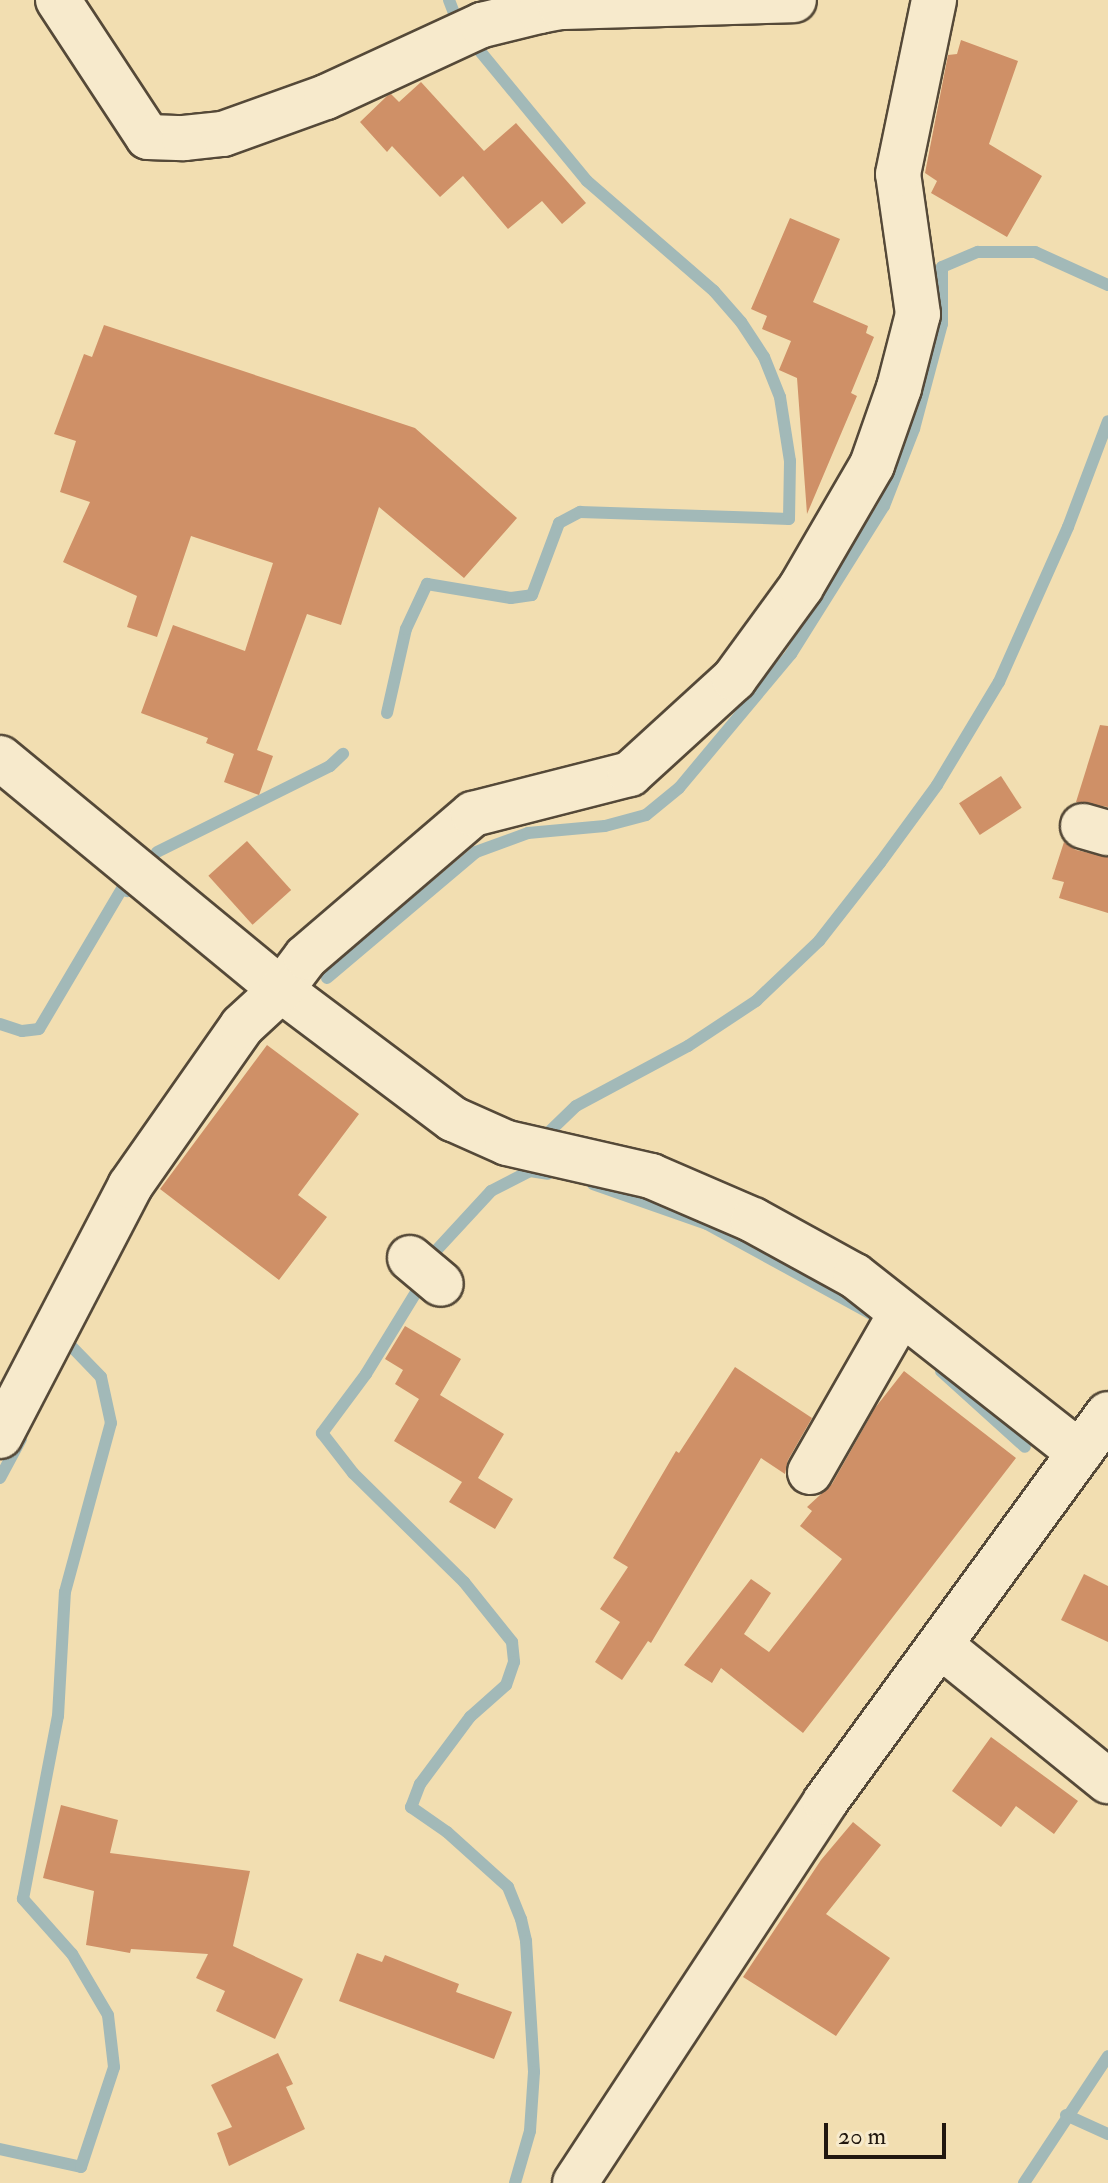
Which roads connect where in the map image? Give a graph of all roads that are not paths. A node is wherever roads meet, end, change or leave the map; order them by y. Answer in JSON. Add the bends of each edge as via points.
{"nodes":[{"id":1,"x":58,"y":0,"type":"edge"},
{"id":2,"x":794,"y":0,"type":"edge"},
{"id":3,"x":934,"y":0,"type":"edge"},
{"id":4,"x":0,"y":758,"type":"edge"},
{"id":5,"x":281,"y":990,"type":"junction"},
{"id":6,"x":901,"y":1313,"type":"junction"},
{"id":7,"x":1108,"y":1414,"type":"edge"},
{"id":8,"x":0,"y":1436,"type":"edge"},
{"id":9,"x":1080,"y":1453,"type":"junction"},
{"id":10,"x":810,"y":1472,"type":"dead end"},
{"id":11,"x":941,"y":1646,"type":"junction"},
{"id":12,"x":1108,"y":1781,"type":"edge"},
{"id":13,"x":575,"y":2183,"type":"edge"}],
"edges":[{"from":1,"to":2,"type":"street","via":[[148,137],[172,138],[223,134],[326,97],[482,25],[540,11]]},
{"from":3,"to":5,"type":"street","via":[[898,174],[918,314],[872,465],[801,587],[734,679],[630,774],[473,814],[306,957]]},
{"from":4,"to":5,"type":"street"},
{"from":5,"to":6,"type":"street","via":[[453,1119],[507,1143],[651,1176],[753,1220],[855,1276]]},
{"from":5,"to":8,"type":"street","via":[[242,1026],[130,1186]]},
{"from":6,"to":9,"type":"street"},
{"from":6,"to":10,"type":"street"},
{"from":7,"to":9,"type":"street"},
{"from":9,"to":11,"type":"street"},
{"from":11,"to":12,"type":"street"},
{"from":11,"to":13,"type":"street","via":[[825,1802]]}]}
